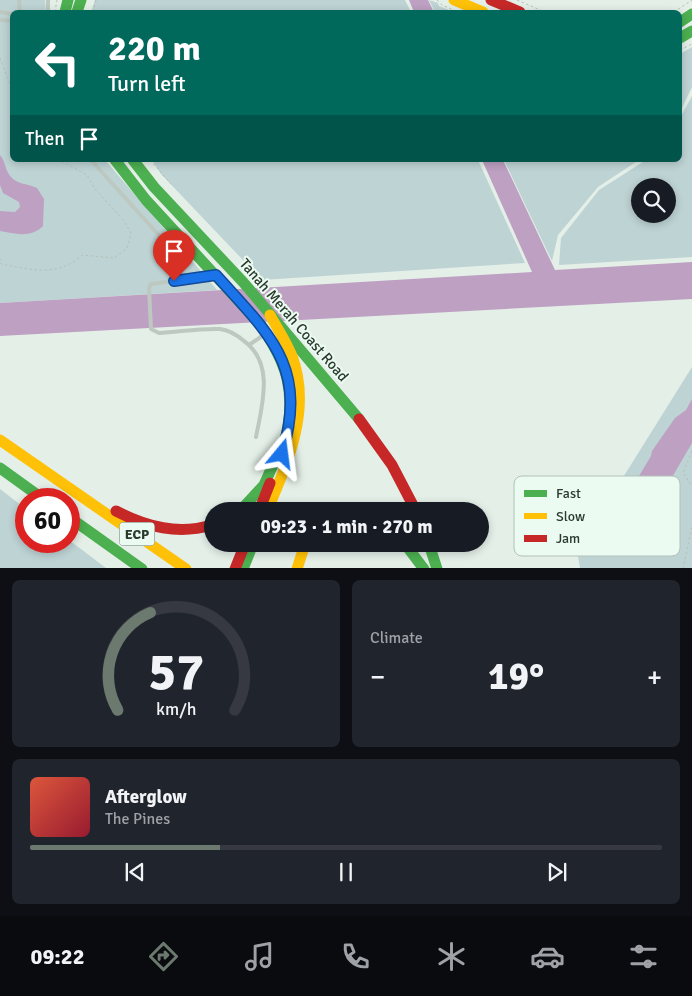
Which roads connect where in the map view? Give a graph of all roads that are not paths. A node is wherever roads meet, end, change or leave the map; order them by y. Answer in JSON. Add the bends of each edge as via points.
{"nodes":[{"id":1,"x":454,"y":0,"type":"edge"},
{"id":2,"x":491,"y":0,"type":"edge"},
{"id":3,"x":478,"y":10,"type":"edge"},
{"id":4,"x":515,"y":10,"type":"edge"},
{"id":5,"x":93,"y":162,"type":"edge"},
{"id":6,"x":117,"y":162,"type":"edge"},
{"id":7,"x":135,"y":162,"type":"edge"},
{"id":8,"x":154,"y":187,"type":"junction"},
{"id":9,"x":146,"y":200,"type":"junction"},
{"id":10,"x":220,"y":279,"type":"junction"},
{"id":11,"x":174,"y":281,"type":"junction"},
{"id":12,"x":270,"y":315,"type":"junction"},
{"id":13,"x":263,"y":328,"type":"junction"},
{"id":14,"x":250,"y":345,"type":"junction"},
{"id":15,"x":288,"y":429,"type":"junction"},
{"id":16,"x":256,"y":437,"type":"dead end"},
{"id":17,"x":0,"y":440,"type":"edge"},
{"id":18,"x":0,"y":469,"type":"edge"},
{"id":19,"x":21,"y":488,"type":"edge"},
{"id":20,"x":27,"y":488,"type":"edge"},
{"id":21,"x":88,"y":499,"type":"junction"},
{"id":22,"x":249,"y":502,"type":"edge"},
{"id":23,"x":263,"y":502,"type":"edge"},
{"id":24,"x":271,"y":502,"type":"edge"},
{"id":25,"x":412,"y":502,"type":"edge"},
{"id":26,"x":80,"y":525,"type":"edge"},
{"id":27,"x":204,"y":526,"type":"edge"},
{"id":28,"x":80,"y":534,"type":"edge"},
{"id":29,"x":243,"y":552,"type":"edge"},
{"id":30,"x":250,"y":552,"type":"edge"},
{"id":31,"x":302,"y":552,"type":"edge"},
{"id":32,"x":411,"y":552,"type":"edge"},
{"id":33,"x":429,"y":552,"type":"edge"},
{"id":34,"x":431,"y":552,"type":"edge"},
{"id":35,"x":128,"y":568,"type":"edge"},
{"id":36,"x":142,"y":568,"type":"edge"},
{"id":37,"x":186,"y":568,"type":"edge"},
{"id":38,"x":236,"y":568,"type":"edge"},
{"id":39,"x":243,"y":568,"type":"edge"},
{"id":40,"x":297,"y":568,"type":"edge"},
{"id":41,"x":424,"y":568,"type":"edge"},
{"id":42,"x":432,"y":568,"type":"edge"},
{"id":43,"x":437,"y":568,"type":"edge"}],
"edges":[{"from":1,"to":3,"type":"main road"},
{"from":2,"to":4,"type":"main road"},
{"from":5,"to":11,"type":"lane","via":[[174,252],[180,274]]},
{"from":6,"to":9,"type":"main road","name":"Tanah Merah Coast Road"},
{"from":7,"to":8,"type":"main road","name":"Tanah Merah Coast Road"},
{"from":8,"to":9,"type":"main road","via":[[148,190]]},
{"from":8,"to":12,"type":"main road","name":"Tanah Merah Coast Road"},
{"from":9,"to":10,"type":"main road","name":"Tanah Merah Coast Road"},
{"from":10,"to":11,"type":"lane"},
{"from":10,"to":13,"type":"main road","name":"Tanah Merah Coast Road"},
{"from":11,"to":14,"type":"lane","via":[[155,282],[149,288],[154,332],[221,330],[234,333]]},
{"from":12,"to":24,"type":"main road","via":[[292,357],[300,411],[291,453]]},
{"from":12,"to":25,"type":"main road","name":"Tanah Merah Coast Road","via":[[351,408],[403,482]]},
{"from":13,"to":14,"type":"lane"},
{"from":13,"to":15,"type":"main road","name":"Tanah Merah Coast Road","via":[[283,359],[288,378],[292,408]]},
{"from":14,"to":16,"type":"lane","via":[[260,363],[265,391]]},
{"from":15,"to":22,"type":"main road","via":[[266,486]]},
{"from":15,"to":23,"type":"main road","name":"Tanah Merah Coast Road","via":[[282,454]]},
{"from":17,"to":21,"type":"main road","number":"ECP"},
{"from":18,"to":19,"type":"main road"},
{"from":18,"to":20,"type":"main road"},
{"from":21,"to":27,"type":"main road","via":[[97,500],[153,527]]},
{"from":21,"to":37,"type":"main road","number":"ECP"},
{"from":26,"to":36,"type":"main road","number":"ECP"},
{"from":28,"to":35,"type":"main road"},
{"from":29,"to":38,"type":"main road"},
{"from":30,"to":39,"type":"main road"},
{"from":31,"to":40,"type":"main road"},
{"from":32,"to":41,"type":"main road"},
{"from":33,"to":42,"type":"main road"},
{"from":34,"to":43,"type":"main road"}]}
